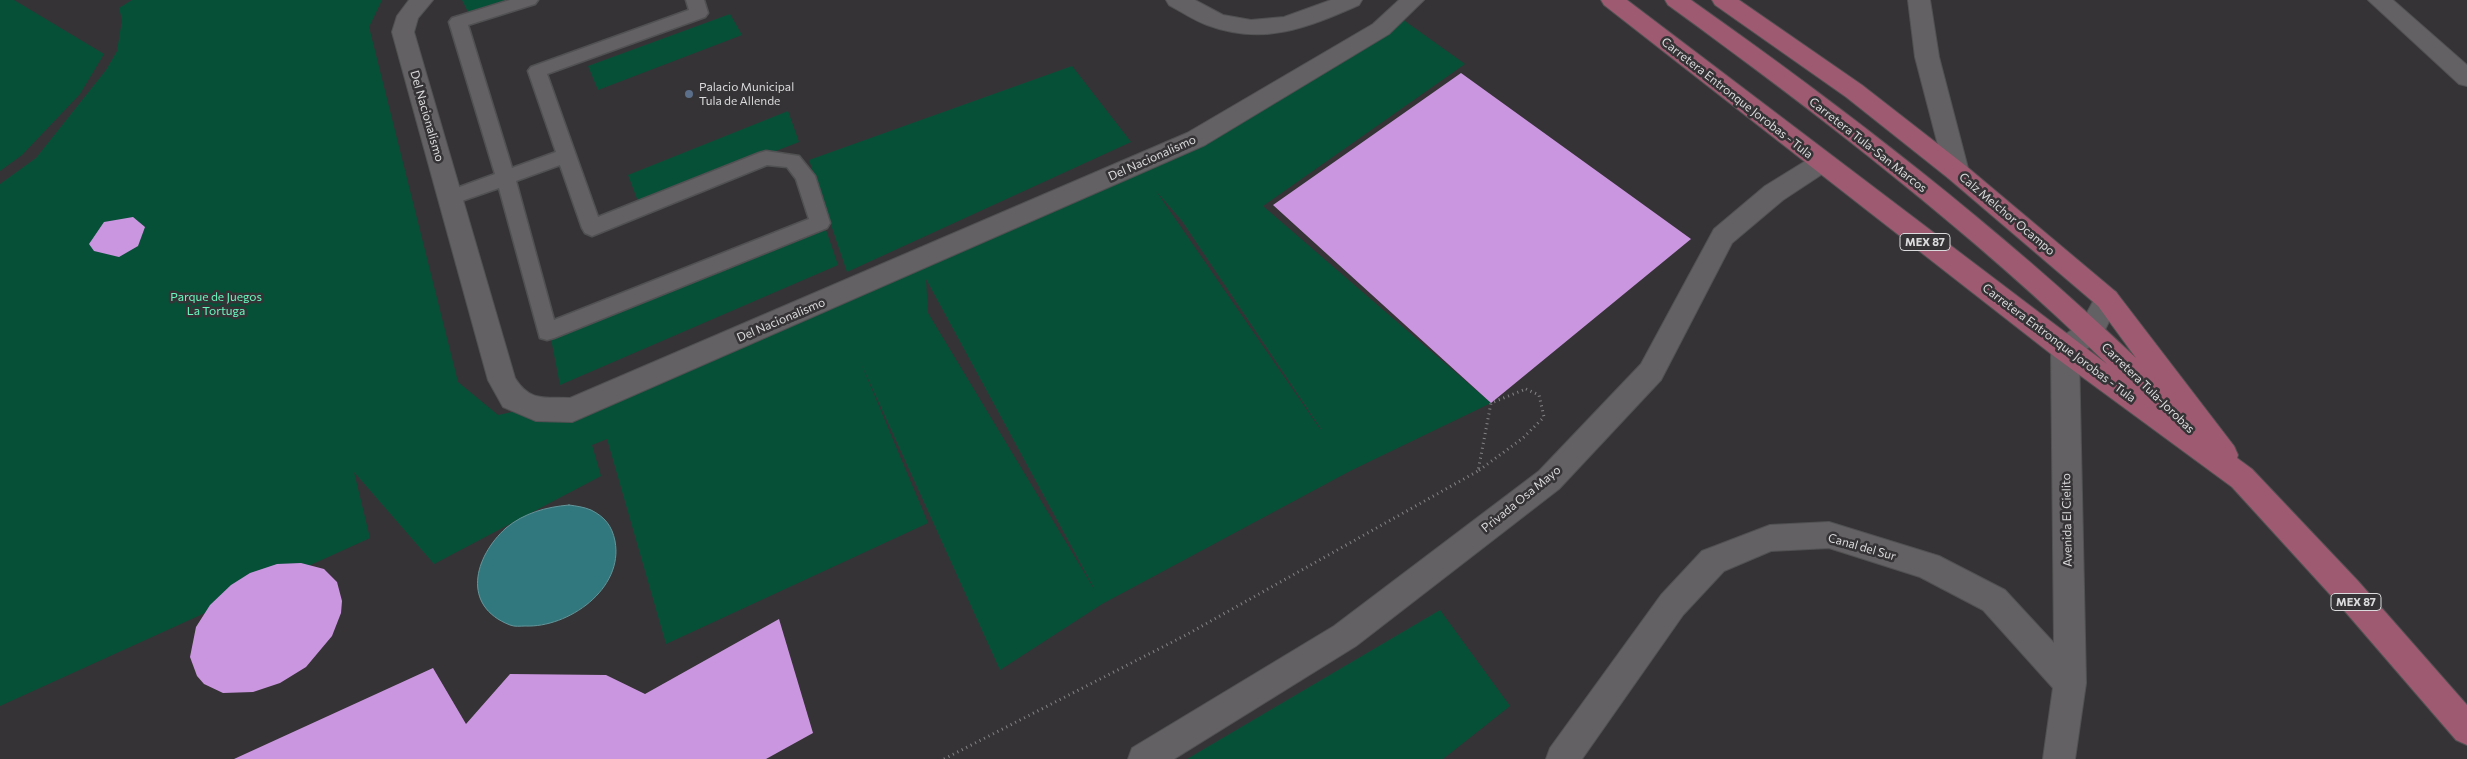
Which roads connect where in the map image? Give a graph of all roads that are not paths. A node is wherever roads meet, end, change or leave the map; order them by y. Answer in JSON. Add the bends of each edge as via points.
{"nodes":[{"id":1,"x":422,"y":0,"type":"edge"},
{"id":2,"x":529,"y":0,"type":"edge"},
{"id":3,"x":695,"y":0,"type":"edge"},
{"id":4,"x":1177,"y":0,"type":"edge"},
{"id":5,"x":1351,"y":0,"type":"edge"},
{"id":6,"x":1413,"y":0,"type":"edge"},
{"id":7,"x":1612,"y":0,"type":"edge"},
{"id":8,"x":1676,"y":0,"type":"edge"},
{"id":9,"x":1723,"y":0,"type":"edge"},
{"id":10,"x":1919,"y":0,"type":"edge"},
{"id":11,"x":2379,"y":0,"type":"edge"},
{"id":12,"x":2467,"y":78,"type":"edge"},
{"id":13,"x":568,"y":155,"type":"junction"},
{"id":14,"x":1821,"y":163,"type":"junction"},
{"id":15,"x":1957,"y":172,"type":"junction"},
{"id":16,"x":506,"y":179,"type":"junction"},
{"id":17,"x":450,"y":198,"type":"junction"},
{"id":18,"x":2054,"y":298,"type":"joint"},
{"id":19,"x":2107,"y":299,"type":"junction"},
{"id":20,"x":2091,"y":332,"type":"junction"},
{"id":21,"x":2065,"y":349,"type":"junction"},
{"id":22,"x":2242,"y":478,"type":"junction"},
{"id":23,"x":2070,"y":683,"type":"junction"},
{"id":24,"x":2466,"y":728,"type":"edge"},
{"id":25,"x":1144,"y":759,"type":"edge"},
{"id":26,"x":1562,"y":759,"type":"edge"},
{"id":27,"x":2059,"y":759,"type":"edge"}],
"edges":[{"from":1,"to":17,"type":"street","name":"Del Nacionalismo","via":[[408,16],[403,32]]},
{"from":2,"to":16,"type":"lane","via":[[458,22]]},
{"from":3,"to":13,"type":"lane","via":[[699,13],[537,71]]},
{"from":4,"to":5,"type":"street","via":[[1215,20],[1255,29],[1303,21]]},
{"from":6,"to":17,"type":"street","name":"Del Nacionalismo","via":[[1382,29],[1196,139],[572,410],[536,409],[513,398],[502,380]]},
{"from":7,"to":14,"type":"main road","name":"Carretera Entronque Jorobas - Tula","number":"MEX 87"},
{"from":8,"to":18,"type":"main road","name":"Carretera Tula-San Marcos","via":[[1936,198]]},
{"from":9,"to":15,"type":"main road","name":"Calz Melchor Ocampo","number":"MEX 87","via":[[1854,91]]},
{"from":10,"to":15,"type":"street","via":[[1927,57]]},
{"from":11,"to":12,"type":"street"},
{"from":13,"to":16,"type":"lane"},
{"from":13,"to":16,"type":"lane","via":[[592,228],[766,158],[792,161],[805,176],[820,223],[547,332]]},
{"from":14,"to":21,"type":"main road","name":"Carretera Entronque Jorobas - Tula","number":"MEX 87"},
{"from":14,"to":25,"type":"street","name":"Privada Osa Mayo","via":[[1774,193],[1723,236],[1651,372],[1549,480],[1345,636]]},
{"from":15,"to":19,"type":"main road","name":"Calz Melchor Ocampo","number":"MEX 87"},
{"from":16,"to":17,"type":"lane"},
{"from":18,"to":20,"type":"main road","name":"Carretera Tula-Jorobas"},
{"from":19,"to":20,"type":"street"},
{"from":19,"to":22,"type":"main road","name":"Calz Melchor Ocampo","number":"MEX 87"},
{"from":20,"to":21,"type":"street"},
{"from":20,"to":22,"type":"main road","name":"Carretera Tula-Jorobas"},
{"from":21,"to":22,"type":"main road","name":"Carretera Entronque Jorobas - Tula","number":"MEX 87"},
{"from":21,"to":23,"type":"street","name":"Avenida El Cielito"},
{"from":22,"to":24,"type":"main road","name":"Carretera Entronque Jorobas - Tula","number":"MEX 87","via":[[2347,591]]},
{"from":23,"to":26,"type":"street","name":"Canal del Sur","via":[[1994,600],[1928,566],[1829,535],[1770,538],[1713,561],[1672,605]]},
{"from":23,"to":27,"type":"street","name":"Avenida El Cielito"}]}
